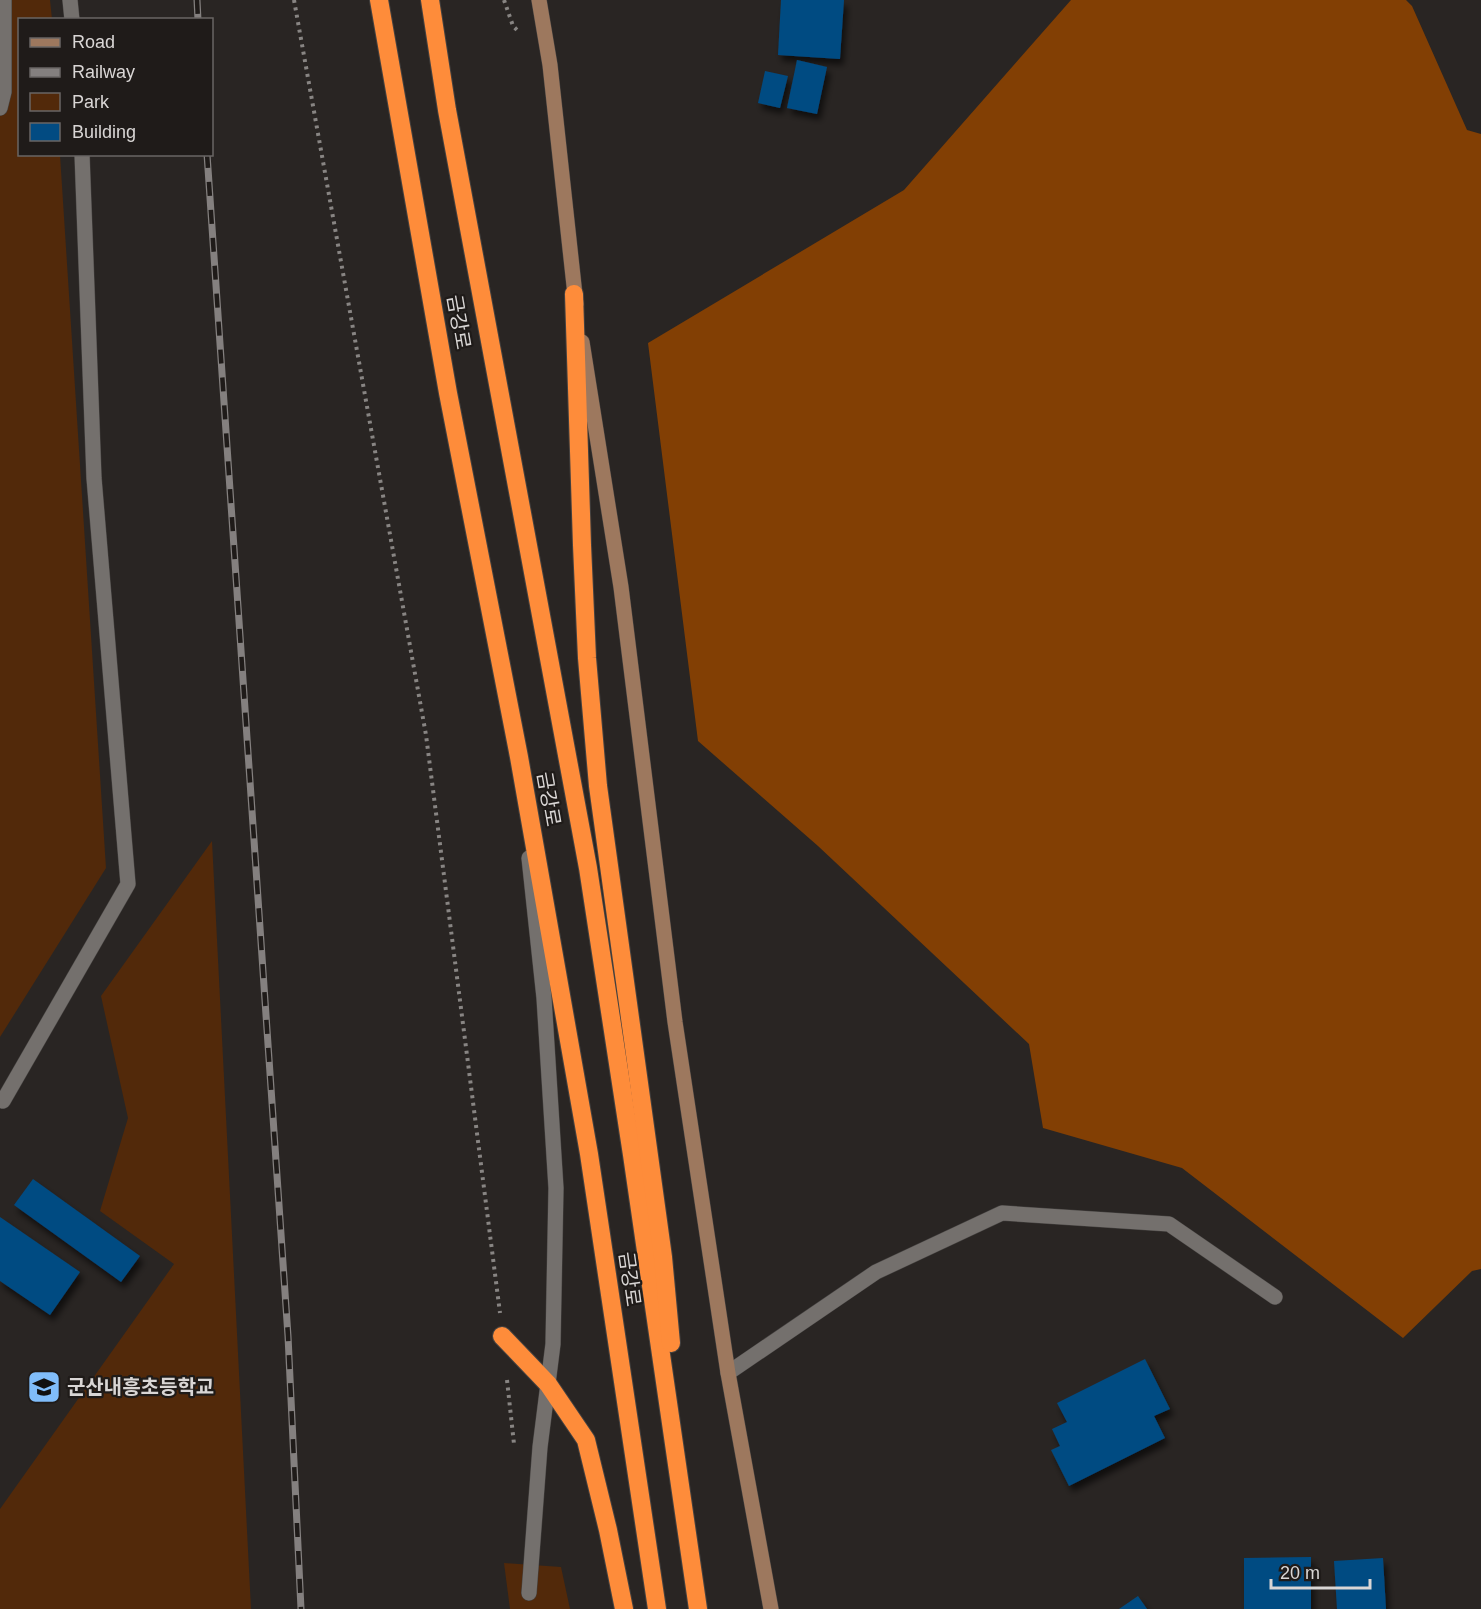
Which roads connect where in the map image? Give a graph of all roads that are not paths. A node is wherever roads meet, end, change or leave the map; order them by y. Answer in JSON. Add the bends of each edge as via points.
{"nodes":[{"id":1,"x":4,"y":0,"type":"edge"},
{"id":2,"x":70,"y":0,"type":"edge"},
{"id":3,"x":380,"y":0,"type":"edge"},
{"id":4,"x":430,"y":0,"type":"edge"},
{"id":5,"x":539,"y":0,"type":"edge"},
{"id":6,"x":72,"y":18,"type":"edge"},
{"id":7,"x":0,"y":108,"type":"edge"},
{"id":8,"x":82,"y":156,"type":"edge"},
{"id":9,"x":574,"y":294,"type":"junction"},
{"id":10,"x":519,"y":757,"type":"junction"},
{"id":11,"x":3,"y":1101,"type":"dead end"},
{"id":12,"x":1275,"y":1297,"type":"dead end"},
{"id":13,"x":502,"y":1336,"type":"road end"},
{"id":14,"x":728,"y":1374,"type":"junction"},
{"id":15,"x":548,"y":1384,"type":"junction"},
{"id":16,"x":689,"y":1545,"type":"junction"},
{"id":17,"x":529,"y":1593,"type":"dead end"},
{"id":18,"x":624,"y":1609,"type":"edge"},
{"id":19,"x":657,"y":1609,"type":"edge"},
{"id":20,"x":698,"y":1609,"type":"edge"},
{"id":21,"x":771,"y":1609,"type":"edge"}],
"edges":[{"from":1,"to":7,"type":"street","via":[[4,92]]},
{"from":2,"to":6,"type":"street"},
{"from":3,"to":10,"type":"highway","name":"금강로","via":[[448,393]]},
{"from":4,"to":16,"type":"highway","name":"금강로","via":[[588,868]]},
{"from":5,"to":9,"type":"street","via":[[550,65]]},
{"from":8,"to":11,"type":"street","via":[[94,478],[128,884]]},
{"from":9,"to":14,"type":"street","via":[[621,587],[675,1022]]},
{"from":9,"to":16,"type":"highway","via":[[586,636],[598,786],[663,1257]]},
{"from":10,"to":15,"type":"street","via":[[544,999],[556,1188],[553,1344]]},
{"from":10,"to":19,"type":"highway","name":"금강로","via":[[589,1154]]},
{"from":12,"to":14,"type":"street","via":[[1168,1224],[1002,1213],[876,1272]]},
{"from":13,"to":15,"type":"highway"},
{"from":14,"to":21,"type":"street"},
{"from":15,"to":17,"type":"street"},
{"from":15,"to":18,"type":"highway","via":[[586,1440]]},
{"from":16,"to":20,"type":"highway","name":"금강로"}]}
